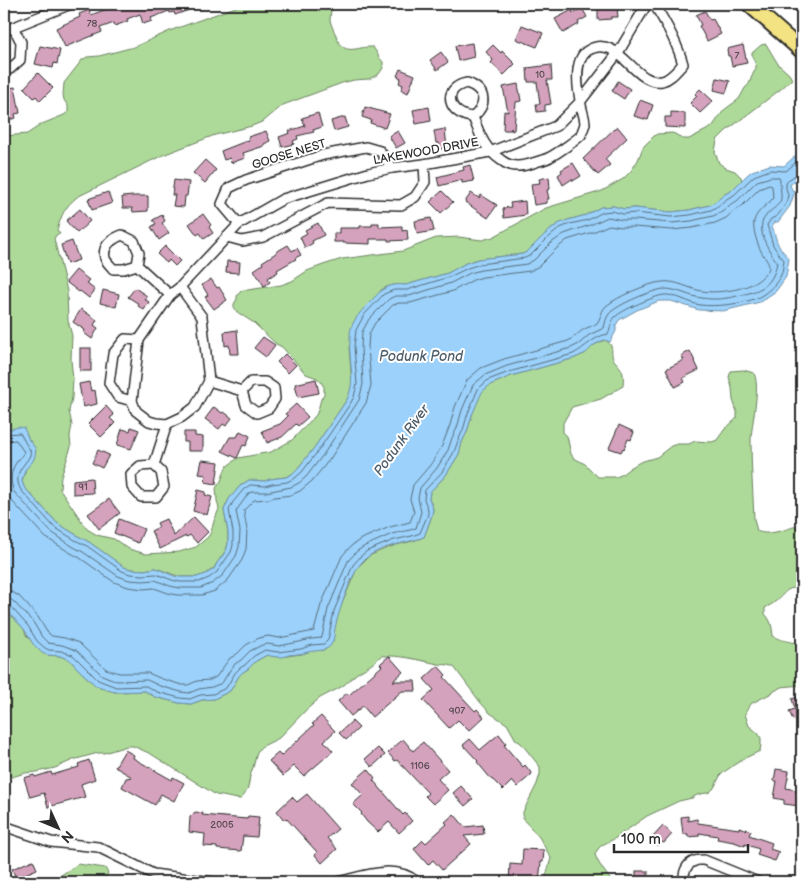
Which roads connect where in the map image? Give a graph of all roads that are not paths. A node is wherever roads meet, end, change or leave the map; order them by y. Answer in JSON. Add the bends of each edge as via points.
{"nodes":[{"id":1,"x":71,"y":4,"type":"edge"},
{"id":2,"x":647,"y":4,"type":"edge"},
{"id":3,"x":654,"y":4,"type":"edge"},
{"id":4,"x":749,"y":4,"type":"edge"},
{"id":5,"x":13,"y":27,"type":"junction"},
{"id":6,"x":4,"y":31,"type":"edge"},
{"id":7,"x":802,"y":50,"type":"edge"},
{"id":8,"x":618,"y":53,"type":"junction"},
{"id":9,"x":4,"y":70,"type":"edge"},
{"id":10,"x":580,"y":102,"type":"junction"},
{"id":11,"x":473,"y":117,"type":"dead end"},
{"id":12,"x":490,"y":152,"type":"junction"},
{"id":13,"x":424,"y":164,"type":"junction"},
{"id":14,"x":392,"y":168,"type":"junction"},
{"id":15,"x":322,"y":187,"type":"junction"},
{"id":16,"x":328,"y":203,"type":"junction"},
{"id":17,"x":239,"y":224,"type":"junction"},
{"id":18,"x":227,"y":237,"type":"junction"},
{"id":19,"x":137,"y":265,"type":"dead end"},
{"id":20,"x":180,"y":287,"type":"junction"},
{"id":21,"x":170,"y":294,"type":"junction"},
{"id":22,"x":139,"y":340,"type":"junction"},
{"id":23,"x":209,"y":381,"type":"junction"},
{"id":24,"x":242,"y":391,"type":"dead end"},
{"id":25,"x":132,"y":401,"type":"junction"},
{"id":26,"x":167,"y":424,"type":"junction"},
{"id":27,"x":154,"y":465,"type":"dead end"},
{"id":28,"x":4,"y":815,"type":"edge"},
{"id":29,"x":4,"y":822,"type":"edge"},
{"id":30,"x":4,"y":826,"type":"edge"},
{"id":31,"x":212,"y":882,"type":"edge"},
{"id":32,"x":338,"y":882,"type":"edge"},
{"id":33,"x":417,"y":882,"type":"edge"},
{"id":34,"x":685,"y":882,"type":"edge"},
{"id":35,"x":758,"y":882,"type":"edge"}],
"edges":[{"from":1,"to":5,"type":"street"},
{"from":2,"to":8,"type":"street","name":"LAKEWOOD DRIVE"},
{"from":3,"to":8,"type":"street","via":[[668,27],[683,64],[663,81],[650,80]]},
{"from":4,"to":7,"type":"main road"},
{"from":5,"to":6,"type":"street"},
{"from":5,"to":9,"type":"street","via":[[21,42],[20,60],[10,70]]},
{"from":8,"to":10,"type":"street","name":"LAKEWOOD DRIVE"},
{"from":8,"to":10,"type":"street","via":[[608,48],[585,52],[577,77]]},
{"from":10,"to":12,"type":"street","name":"LAKEWOOD DRIVE","via":[[556,126]]},
{"from":10,"to":12,"type":"street","via":[[585,122],[580,136],[549,158],[522,166],[508,166]]},
{"from":11,"to":12,"type":"street","via":[[482,142]]},
{"from":12,"to":13,"type":"street","name":"LAKEWOOD DRIVE"},
{"from":13,"to":14,"type":"street","name":"LAKEWOOD DRIVE"},
{"from":13,"to":16,"type":"street","via":[[425,182],[415,197],[401,205]]},
{"from":14,"to":15,"type":"street","name":"LAKEWOOD DRIVE"},
{"from":14,"to":17,"type":"street","name":"GOOSE NEST","via":[[380,151],[366,147],[246,180],[229,188],[222,204]]},
{"from":15,"to":16,"type":"street"},
{"from":15,"to":17,"type":"street","name":"LAKEWOOD DRIVE","via":[[283,199]]},
{"from":16,"to":18,"type":"street","via":[[263,237],[242,241]]},
{"from":17,"to":18,"type":"street","name":"LAKEWOOD DRIVE"},
{"from":18,"to":20,"type":"street","name":"LAKEWOOD DRIVE"},
{"from":19,"to":21,"type":"street"},
{"from":20,"to":21,"type":"street","name":"LAKEWOOD DRIVE"},
{"from":20,"to":23,"type":"street","via":[[202,317]]},
{"from":21,"to":22,"type":"street","name":"LAKEWOOD DRIVE"},
{"from":22,"to":25,"type":"street","name":"LAKEWOOD DRIVE"},
{"from":22,"to":25,"type":"street","via":[[125,339],[113,354],[109,383],[118,396]]},
{"from":23,"to":24,"type":"street"},
{"from":23,"to":26,"type":"street","via":[[195,407]]},
{"from":25,"to":26,"type":"street","via":[[136,411],[149,421]]},
{"from":26,"to":27,"type":"street"},
{"from":28,"to":29,"type":"street"},
{"from":30,"to":31,"type":"street","via":[[51,842],[98,847],[153,874]]},
{"from":32,"to":33,"type":"street","via":[[376,872],[400,873]]},
{"from":34,"to":35,"type":"street","via":[[683,877],[689,864],[704,860]]}]}
